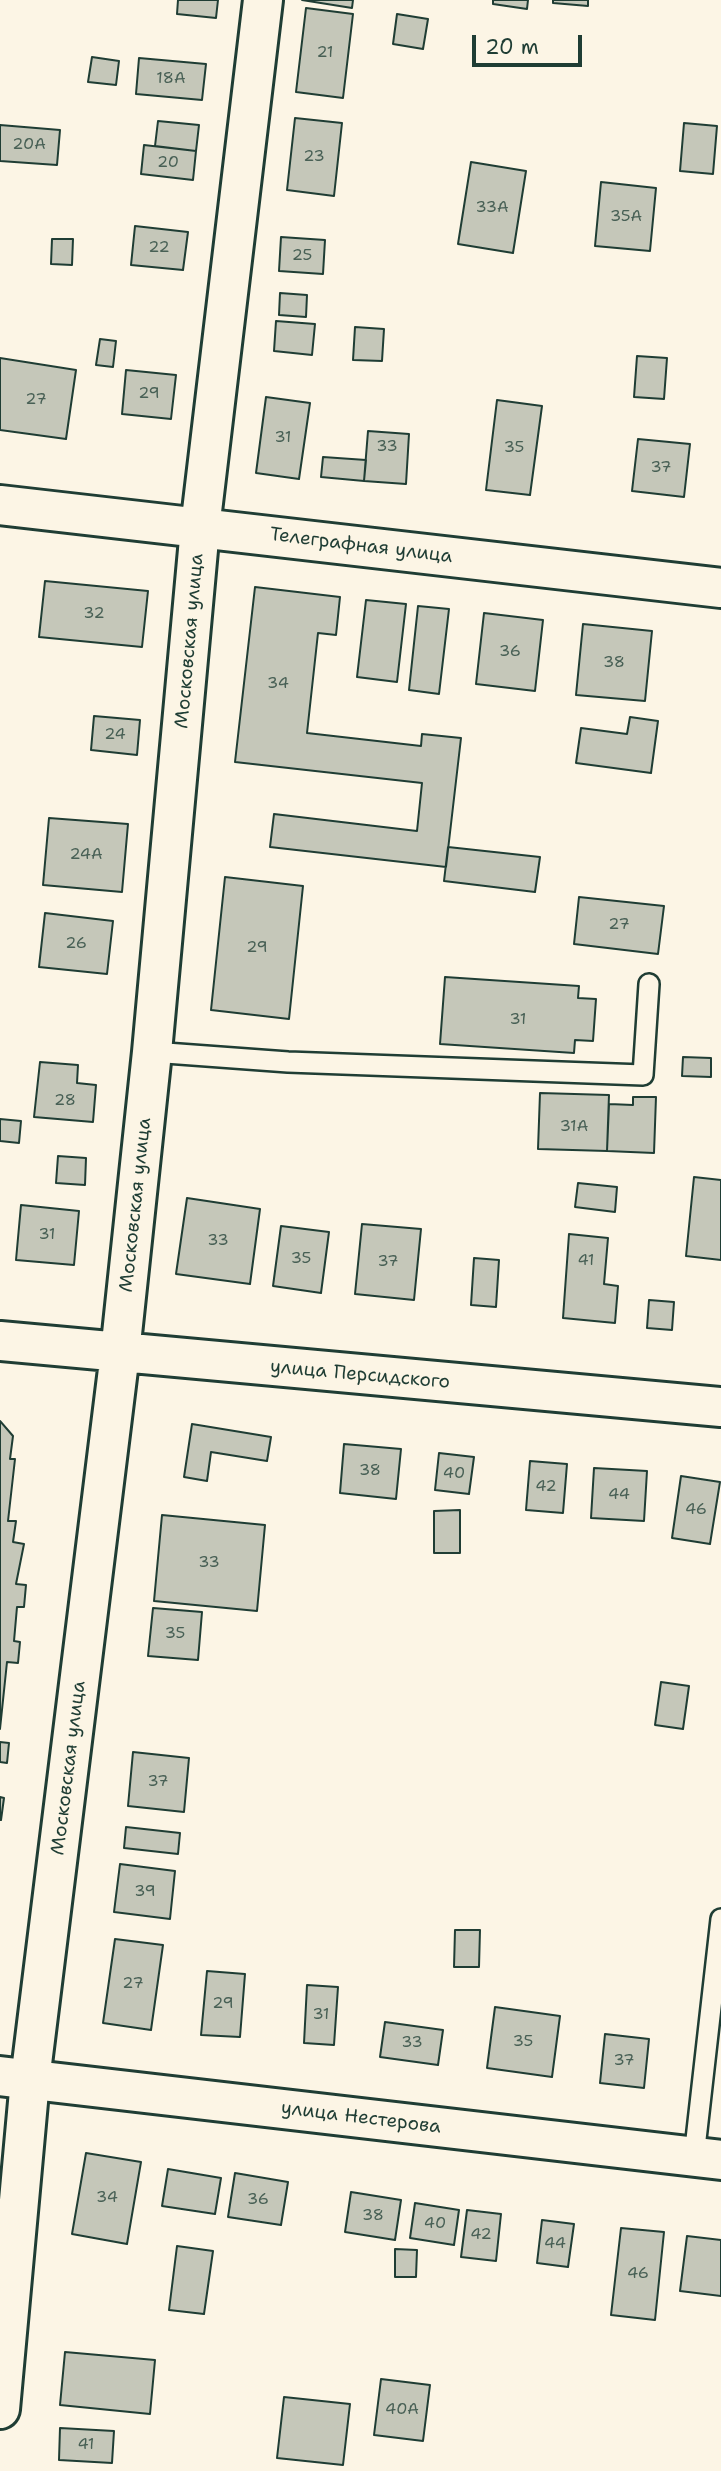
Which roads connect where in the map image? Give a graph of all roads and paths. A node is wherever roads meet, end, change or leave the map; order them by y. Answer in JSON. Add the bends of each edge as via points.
{"nodes":[{"id":1,"x":263,"y":0,"type":"edge"},
{"id":2,"x":0,"y":505,"type":"edge"},
{"id":3,"x":200,"y":528,"type":"junction"},
{"id":4,"x":721,"y":587,"type":"edge"},
{"id":5,"x":649,"y":984,"type":"dead end"},
{"id":6,"x":152,"y":1052,"type":"junction"},
{"id":7,"x":0,"y":1341,"type":"edge"},
{"id":8,"x":120,"y":1353,"type":"junction"},
{"id":9,"x":721,"y":1407,"type":"edge"},
{"id":10,"x":721,"y":1919,"type":"edge"},
{"id":11,"x":15,"y":2078,"type":"edge"},
{"id":12,"x":708,"y":2158,"type":"edge"},
{"id":13,"x":0,"y":2409,"type":"edge"}],
"edges":[{"from":1,"to":3,"type":"street","name":"Московская улица"},
{"from":2,"to":3,"type":"street","name":"Телеграфная улица"},
{"from":3,"to":4,"type":"street","name":"Телеграфная улица"},
{"from":3,"to":6,"type":"street","name":"Московская улица"},
{"from":5,"to":6,"type":"lane","via":[[643,1075],[288,1062]]},
{"from":6,"to":8,"type":"street","name":"Московская улица"},
{"from":7,"to":8,"type":"street","name":"улица Персидского"},
{"from":8,"to":9,"type":"street","name":"улица Персидского"},
{"from":8,"to":11,"type":"street","name":"Московская улица"},
{"from":10,"to":12,"type":"lane"},
{"from":11,"to":12,"type":"street","name":"улица Нестерова"},
{"from":11,"to":13,"type":"street","name":"Московская улица"}]}
